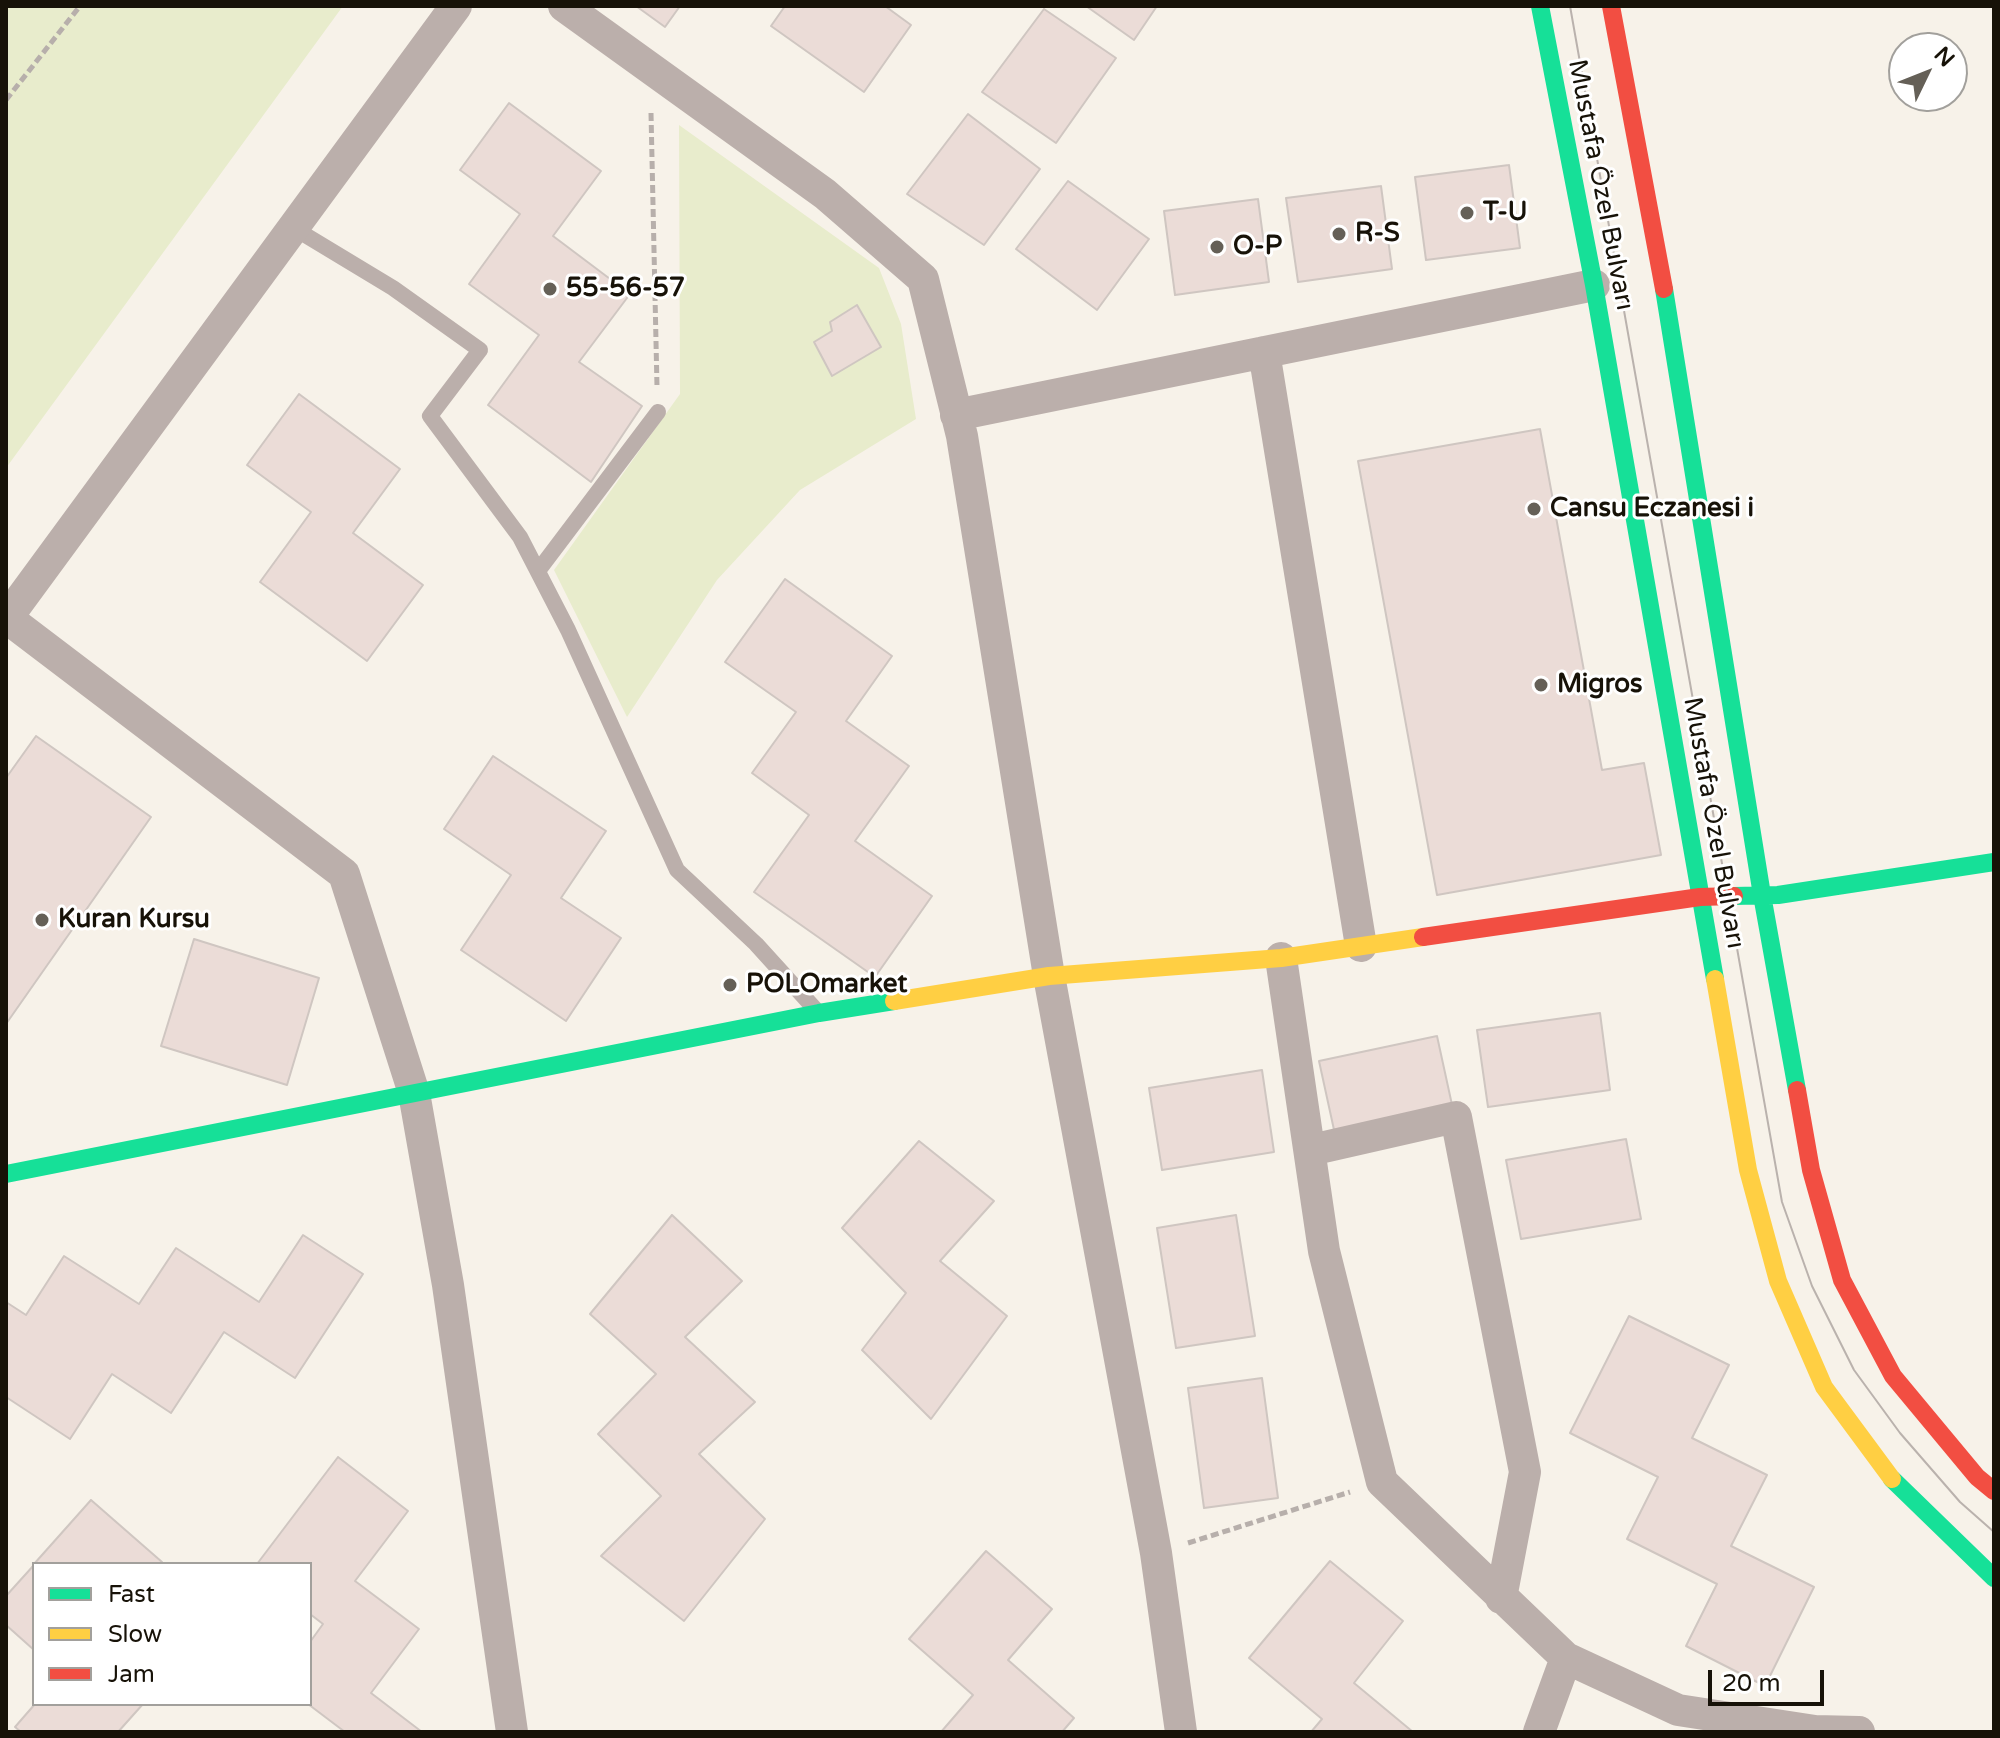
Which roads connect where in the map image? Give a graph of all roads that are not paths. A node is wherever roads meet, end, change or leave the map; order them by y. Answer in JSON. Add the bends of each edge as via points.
{"nodes":[{"id":1,"x":456,"y":6,"type":"edge"},
{"id":2,"x":564,"y":6,"type":"edge"},
{"id":3,"x":1540,"y":6,"type":"edge"},
{"id":4,"x":1611,"y":6,"type":"edge"},
{"id":5,"x":292,"y":227,"type":"junction"},
{"id":6,"x":1594,"y":285,"type":"junction"},
{"id":7,"x":1264,"y":352,"type":"junction"},
{"id":8,"x":658,"y":412,"type":"road end"},
{"id":9,"x":956,"y":415,"type":"junction"},
{"id":10,"x":538,"y":571,"type":"junction"},
{"id":11,"x":6,"y":618,"type":"edge"},
{"id":12,"x":1994,"y":862,"type":"edge"},
{"id":13,"x":1762,"y":895,"type":"junction"},
{"id":14,"x":1700,"y":897,"type":"junction"},
{"id":15,"x":1361,"y":946,"type":"junction"},
{"id":16,"x":1281,"y":958,"type":"junction"},
{"id":17,"x":1049,"y":976,"type":"junction"},
{"id":18,"x":819,"y":1013,"type":"junction"},
{"id":19,"x":414,"y":1093,"type":"junction"},
{"id":20,"x":1311,"y":1150,"type":"junction"},
{"id":21,"x":6,"y":1174,"type":"edge"},
{"id":22,"x":1994,"y":1491,"type":"edge"},
{"id":23,"x":1994,"y":1578,"type":"edge"},
{"id":24,"x":1501,"y":1598,"type":"junction"},
{"id":25,"x":1566,"y":1658,"type":"junction"},
{"id":26,"x":512,"y":1732,"type":"edge"},
{"id":27,"x":1181,"y":1732,"type":"edge"},
{"id":28,"x":1539,"y":1732,"type":"edge"},
{"id":29,"x":1859,"y":1732,"type":"edge"}],
"edges":[{"from":1,"to":5,"type":"street"},
{"from":2,"to":9,"type":"street","via":[[825,194],[923,279]]},
{"from":3,"to":6,"type":"main road","name":"Mustafa Özel Bulvarı"},
{"from":4,"to":13,"type":"main road","name":"Mustafa Özel Bulvarı","via":[[1666,298]]},
{"from":5,"to":10,"type":"lane","via":[[393,288],[480,350],[430,416],[520,537]]},
{"from":5,"to":11,"type":"street"},
{"from":6,"to":7,"type":"street"},
{"from":6,"to":14,"type":"main road","name":"Mustafa Özel Bulvarı"},
{"from":7,"to":9,"type":"street"},
{"from":7,"to":15,"type":"street"},
{"from":8,"to":10,"type":"lane"},
{"from":9,"to":17,"type":"street"},
{"from":10,"to":18,"type":"lane","via":[[677,870]]},
{"from":11,"to":19,"type":"street","via":[[344,874]]},
{"from":12,"to":13,"type":"main road"},
{"from":13,"to":14,"type":"main road"},
{"from":13,"to":22,"type":"main road","name":"Mustafa Özel Bulvarı","via":[[1811,1170],[1842,1280],[1893,1376]]},
{"from":14,"to":15,"type":"main road"},
{"from":14,"to":23,"type":"main road","name":"Mustafa Özel Bulvarı","via":[[1748,1170],[1778,1281],[1824,1387],[1895,1484]]},
{"from":15,"to":16,"type":"main road"},
{"from":16,"to":17,"type":"main road"},
{"from":16,"to":20,"type":"street"},
{"from":17,"to":18,"type":"main road"},
{"from":17,"to":27,"type":"street","via":[[1156,1553]]},
{"from":18,"to":19,"type":"main road"},
{"from":19,"to":21,"type":"main road"},
{"from":19,"to":26,"type":"street","via":[[448,1285]]},
{"from":20,"to":24,"type":"street","via":[[1324,1251],[1382,1482]]},
{"from":20,"to":24,"type":"street","via":[[1456,1117],[1525,1472]]},
{"from":24,"to":25,"type":"street"},
{"from":25,"to":28,"type":"street"},
{"from":25,"to":29,"type":"street","via":[[1678,1710],[1815,1731]]}]}
